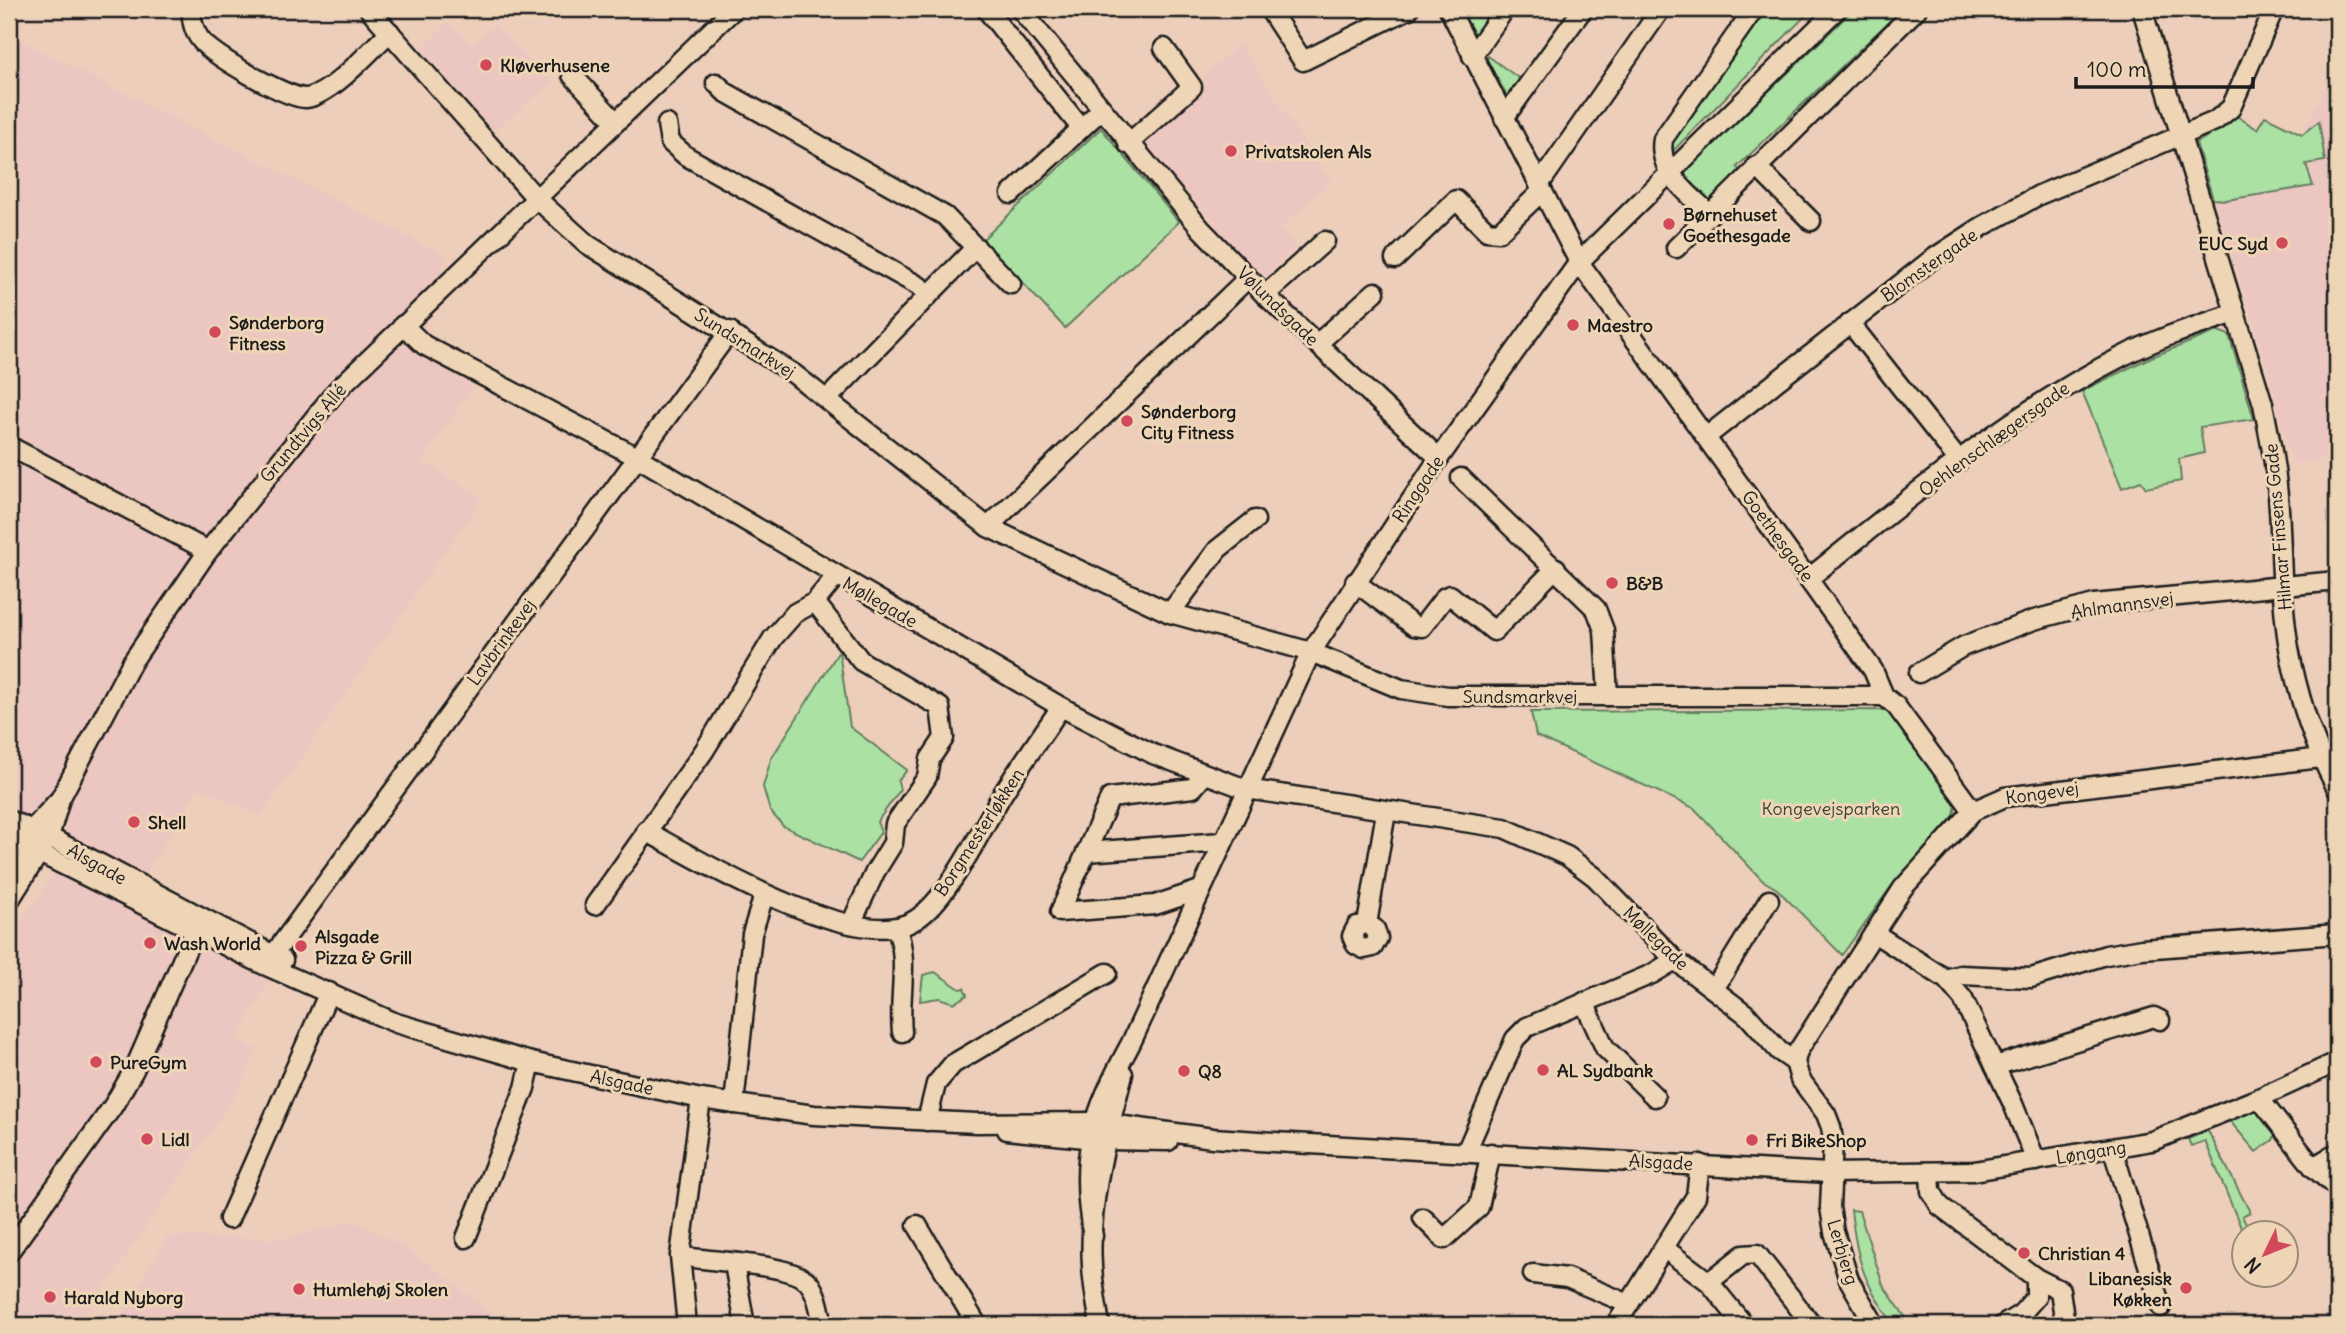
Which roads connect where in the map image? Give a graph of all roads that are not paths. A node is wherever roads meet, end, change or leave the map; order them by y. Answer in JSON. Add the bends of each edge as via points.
{"nodes":[{"id":1,"x":191,"y":9,"type":"edge"},
{"id":2,"x":369,"y":9,"type":"edge"},
{"id":3,"x":734,"y":9,"type":"edge"},
{"id":4,"x":986,"y":9,"type":"edge"},
{"id":5,"x":1020,"y":9,"type":"edge"},
{"id":6,"x":1269,"y":9,"type":"edge"},
{"id":7,"x":1409,"y":9,"type":"edge"},
{"id":8,"x":1449,"y":9,"type":"edge"},
{"id":9,"x":1505,"y":9,"type":"edge"},
{"id":10,"x":1583,"y":9,"type":"edge"},
{"id":11,"x":1661,"y":9,"type":"edge"},
{"id":12,"x":1754,"y":9,"type":"edge"},
{"id":13,"x":1837,"y":9,"type":"edge"},
{"id":14,"x":1917,"y":9,"type":"edge"},
{"id":15,"x":2142,"y":9,"type":"edge"},
{"id":16,"x":2274,"y":9,"type":"edge"},
{"id":17,"x":1382,"y":15,"type":"edge"},
{"id":18,"x":390,"y":32,"type":"junction"},
{"id":19,"x":1164,"y":48,"type":"dead end"},
{"id":20,"x":1472,"y":56,"type":"junction"},
{"id":21,"x":572,"y":75,"type":"dead end"},
{"id":22,"x":716,"y":83,"type":"dead end"},
{"id":23,"x":1101,"y":110,"type":"junction"},
{"id":24,"x":1504,"y":118,"type":"junction"},
{"id":25,"x":616,"y":122,"type":"junction"},
{"id":26,"x":667,"y":124,"type":"dead end"},
{"id":27,"x":1081,"y":128,"type":"junction"},
{"id":28,"x":2179,"y":137,"type":"junction"},
{"id":29,"x":1128,"y":144,"type":"junction"},
{"id":30,"x":1756,"y":166,"type":"junction"},
{"id":31,"x":1668,"y":172,"type":"junction"},
{"id":32,"x":1540,"y":188,"type":"junction"},
{"id":33,"x":1011,"y":194,"type":"dead end"},
{"id":34,"x":536,"y":198,"type":"junction"},
{"id":35,"x":1709,"y":214,"type":"junction"},
{"id":36,"x":1811,"y":221,"type":"dead end"},
{"id":37,"x":1325,"y":241,"type":"dead end"},
{"id":38,"x":976,"y":247,"type":"junction"},
{"id":39,"x":1676,"y":248,"type":"dead end"},
{"id":40,"x":1395,"y":259,"type":"dead end"},
{"id":41,"x":1579,"y":262,"type":"junction"},
{"id":42,"x":1248,"y":278,"type":"junction"},
{"id":43,"x":1011,"y":284,"type":"dead end"},
{"id":44,"x":1375,"y":292,"type":"dead end"},
{"id":45,"x":1265,"y":295,"type":"junction"},
{"id":46,"x":928,"y":296,"type":"junction"},
{"id":47,"x":2235,"y":313,"type":"junction"},
{"id":48,"x":1850,"y":323,"type":"junction"},
{"id":49,"x":403,"y":325,"type":"junction"},
{"id":50,"x":730,"y":331,"type":"junction"},
{"id":51,"x":1317,"y":344,"type":"junction"},
{"id":52,"x":828,"y":398,"type":"junction"},
{"id":53,"x":1706,"y":437,"type":"junction"},
{"id":54,"x":9,"y":446,"type":"edge"},
{"id":55,"x":637,"y":457,"type":"junction"},
{"id":56,"x":1439,"y":458,"type":"junction"},
{"id":57,"x":1959,"y":461,"type":"junction"},
{"id":58,"x":1461,"y":478,"type":"dead end"},
{"id":59,"x":1255,"y":520,"type":"dead end"},
{"id":60,"x":988,"y":527,"type":"junction"},
{"id":61,"x":208,"y":551,"type":"junction"},
{"id":62,"x":1556,"y":568,"type":"junction"},
{"id":63,"x":836,"y":576,"type":"junction"},
{"id":64,"x":1808,"y":579,"type":"junction"},
{"id":65,"x":2337,"y":581,"type":"edge"},
{"id":66,"x":1355,"y":582,"type":"junction"},
{"id":67,"x":2283,"y":588,"type":"junction"},
{"id":68,"x":815,"y":602,"type":"junction"},
{"id":69,"x":1170,"y":613,"type":"junction"},
{"id":70,"x":1311,"y":652,"type":"junction"},
{"id":71,"x":1919,"y":673,"type":"dead end"},
{"id":72,"x":1608,"y":696,"type":"junction"},
{"id":73,"x":1884,"y":696,"type":"junction"},
{"id":74,"x":1061,"y":707,"type":"junction"},
{"id":75,"x":2329,"y":757,"type":"edge"},
{"id":76,"x":1205,"y":774,"type":"junction"},
{"id":77,"x":1246,"y":789,"type":"junction"},
{"id":78,"x":2337,"y":789,"type":"edge"},
{"id":79,"x":60,"y":799,"type":"junction"},
{"id":80,"x":1973,"y":811,"type":"junction"},
{"id":81,"x":1385,"y":812,"type":"junction"},
{"id":82,"x":9,"y":820,"type":"edge"},
{"id":83,"x":9,"y":828,"type":"edge"},
{"id":84,"x":646,"y":831,"type":"junction"},
{"id":85,"x":23,"y":837,"type":"edge"},
{"id":86,"x":1222,"y":842,"type":"junction"},
{"id":87,"x":45,"y":845,"type":"junction"},
{"id":88,"x":1086,"y":852,"type":"junction"},
{"id":89,"x":9,"y":877,"type":"edge"},
{"id":90,"x":1200,"y":890,"type":"junction"},
{"id":91,"x":764,"y":895,"type":"junction"},
{"id":92,"x":1769,"y":900,"type":"dead end"},
{"id":93,"x":9,"y":901,"type":"edge"},
{"id":94,"x":595,"y":905,"type":"dead end"},
{"id":95,"x":851,"y":924,"type":"junction"},
{"id":96,"x":1367,"y":924,"type":"dead end"},
{"id":97,"x":198,"y":925,"type":"junction"},
{"id":98,"x":896,"y":928,"type":"junction"},
{"id":99,"x":1874,"y":933,"type":"junction"},
{"id":100,"x":2337,"y":934,"type":"edge"},
{"id":101,"x":274,"y":954,"type":"junction"},
{"id":102,"x":1675,"y":960,"type":"junction"},
{"id":103,"x":1107,"y":973,"type":"dead end"},
{"id":104,"x":1946,"y":979,"type":"junction"},
{"id":105,"x":1714,"y":989,"type":"junction"},
{"id":106,"x":329,"y":992,"type":"junction"},
{"id":107,"x":1584,"y":1002,"type":"junction"},
{"id":108,"x":2160,"y":1020,"type":"dead end"},
{"id":109,"x":902,"y":1032,"type":"dead end"},
{"id":110,"x":531,"y":1062,"type":"junction"},
{"id":111,"x":1795,"y":1062,"type":"junction"},
{"id":112,"x":2337,"y":1062,"type":"edge"},
{"id":113,"x":1995,"y":1066,"type":"junction"},
{"id":114,"x":1655,"y":1097,"type":"dead end"},
{"id":115,"x":2259,"y":1098,"type":"junction"},
{"id":116,"x":701,"y":1099,"type":"junction"},
{"id":117,"x":734,"y":1104,"type":"junction"},
{"id":118,"x":926,"y":1121,"type":"junction"},
{"id":119,"x":1100,"y":1131,"type":"junction"},
{"id":120,"x":2113,"y":1150,"type":"junction"},
{"id":121,"x":1466,"y":1152,"type":"junction"},
{"id":122,"x":1492,"y":1153,"type":"junction"},
{"id":123,"x":2337,"y":1153,"type":"edge"},
{"id":124,"x":2036,"y":1161,"type":"junction"},
{"id":125,"x":1700,"y":1164,"type":"junction"},
{"id":126,"x":2313,"y":1167,"type":"junction"},
{"id":127,"x":1829,"y":1173,"type":"junction"},
{"id":128,"x":1930,"y":1173,"type":"junction"},
{"id":129,"x":2337,"y":1188,"type":"edge"},
{"id":130,"x":1423,"y":1218,"type":"dead end"},
{"id":131,"x":229,"y":1219,"type":"dead end"},
{"id":132,"x":917,"y":1225,"type":"dead end"},
{"id":133,"x":466,"y":1238,"type":"dead end"},
{"id":134,"x":1665,"y":1248,"type":"junction"},
{"id":135,"x":9,"y":1252,"type":"edge"},
{"id":136,"x":681,"y":1256,"type":"junction"},
{"id":137,"x":734,"y":1264,"type":"junction"},
{"id":138,"x":1533,"y":1274,"type":"dead end"},
{"id":139,"x":2036,"y":1279,"type":"junction"},
{"id":140,"x":1709,"y":1282,"type":"junction"},
{"id":141,"x":1629,"y":1304,"type":"junction"},
{"id":142,"x":2161,"y":1307,"type":"dead end"},
{"id":143,"x":687,"y":1325,"type":"edge"},
{"id":144,"x":745,"y":1325,"type":"edge"},
{"id":145,"x":823,"y":1325,"type":"edge"},
{"id":146,"x":977,"y":1325,"type":"edge"},
{"id":147,"x":1100,"y":1325,"type":"edge"},
{"id":148,"x":1616,"y":1325,"type":"edge"},
{"id":149,"x":1744,"y":1325,"type":"edge"},
{"id":150,"x":1812,"y":1325,"type":"edge"},
{"id":151,"x":1875,"y":1325,"type":"edge"},
{"id":152,"x":2003,"y":1325,"type":"edge"},
{"id":153,"x":2065,"y":1325,"type":"edge"}],
"edges":[{"from":1,"to":18,"type":"street","via":[[201,42],[288,95],[307,98],[326,91]]},
{"from":2,"to":18,"type":"street","name":"Sundsmarkvej"},
{"from":3,"to":25,"type":"street","name":"Grundtvigs Allé"},
{"from":4,"to":27,"type":"street"},
{"from":5,"to":23,"type":"street","name":"Vølundsgade"},
{"from":6,"to":17,"type":"street","via":[[1303,61]]},
{"from":7,"to":17,"type":"street"},
{"from":8,"to":20,"type":"street","name":"Goethesgade"},
{"from":9,"to":20,"type":"street"},
{"from":10,"to":24,"type":"street"},
{"from":11,"to":32,"type":"street"},
{"from":12,"to":31,"type":"street","via":[[1663,139],[1660,155]]},
{"from":13,"to":31,"type":"street","name":"Ringgade"},
{"from":14,"to":30,"type":"street"},
{"from":15,"to":28,"type":"street","name":"Hilmar Finsens Gade"},
{"from":16,"to":28,"type":"street","name":"Blomstergade","via":[[2231,108],[2205,127]]},
{"from":18,"to":34,"type":"street","name":"Sundsmarkvej"},
{"from":19,"to":29,"type":"street","via":[[1192,87]]},
{"from":20,"to":24,"type":"street","name":"Goethesgade"},
{"from":21,"to":25,"type":"street"},
{"from":22,"to":38,"type":"street","via":[[945,216]]},
{"from":23,"to":27,"type":"street"},
{"from":23,"to":29,"type":"street","name":"Vølundsgade"},
{"from":24,"to":32,"type":"street","name":"Goethesgade"},
{"from":25,"to":34,"type":"street","name":"Grundtvigs Allé"},
{"from":26,"to":46,"type":"street","via":[[670,142],[686,156],[919,286]]},
{"from":27,"to":33,"type":"street"},
{"from":28,"to":47,"type":"street","name":"Hilmar Finsens Gade"},
{"from":28,"to":48,"type":"street","name":"Blomstergade","via":[[2039,195],[1983,226]]},
{"from":29,"to":42,"type":"street","name":"Vølundsgade"},
{"from":30,"to":35,"type":"street"},
{"from":30,"to":36,"type":"street"},
{"from":31,"to":35,"type":"street"},
{"from":31,"to":41,"type":"street","name":"Ringgade"},
{"from":32,"to":40,"type":"street","via":[[1499,232],[1487,231],[1456,200]]},
{"from":32,"to":41,"type":"street","name":"Goethesgade"},
{"from":34,"to":49,"type":"street","name":"Grundtvigs Allé"},
{"from":34,"to":50,"type":"street","name":"Sundsmarkvej","via":[[617,265]]},
{"from":35,"to":39,"type":"street"},
{"from":37,"to":45,"type":"street"},
{"from":38,"to":43,"type":"street"},
{"from":38,"to":46,"type":"street"},
{"from":41,"to":53,"type":"street","name":"Goethesgade"},
{"from":41,"to":56,"type":"street","name":"Ringgade"},
{"from":42,"to":45,"type":"street","name":"Vølundsgade"},
{"from":42,"to":60,"type":"street"},
{"from":44,"to":51,"type":"street"},
{"from":45,"to":51,"type":"street","name":"Vølundsgade"},
{"from":46,"to":52,"type":"street"},
{"from":47,"to":57,"type":"street","name":"Oehlenschlægersgade","via":[[2174,333],[2073,383]]},
{"from":47,"to":67,"type":"street","name":"Hilmar Finsens Gade","via":[[2273,452]]},
{"from":48,"to":53,"type":"street","name":"Blomstergade"},
{"from":48,"to":57,"type":"street"},
{"from":49,"to":55,"type":"street","name":"Møllegade","via":[[424,345]]},
{"from":49,"to":61,"type":"street","name":"Grundtvigs Allé","via":[[337,390]]},
{"from":50,"to":52,"type":"street","name":"Sundsmarkvej"},
{"from":50,"to":55,"type":"street","name":"Lavbrinkevej"},
{"from":51,"to":56,"type":"street","name":"Vølundsgade"},
{"from":52,"to":60,"type":"street","name":"Sundsmarkvej"},
{"from":53,"to":64,"type":"street","name":"Goethesgade"},
{"from":54,"to":61,"type":"street"},
{"from":55,"to":63,"type":"street","name":"Møllegade"},
{"from":55,"to":101,"type":"street","name":"Lavbrinkevej"},
{"from":56,"to":66,"type":"street","name":"Ringgade"},
{"from":57,"to":64,"type":"street","name":"Oehlenschlægersgade"},
{"from":58,"to":62,"type":"street"},
{"from":59,"to":69,"type":"street","via":[[1218,549]]},
{"from":60,"to":69,"type":"street","name":"Sundsmarkvej"},
{"from":61,"to":79,"type":"street","name":"Grundtvigs Allé","via":[[132,662]]},
{"from":62,"to":66,"type":"street","via":[[1494,631],[1450,596],[1422,627],[1414,626]]},
{"from":62,"to":72,"type":"street","via":[[1596,610],[1604,630]]},
{"from":63,"to":68,"type":"street"},
{"from":63,"to":74,"type":"street","name":"Møllegade"},
{"from":64,"to":73,"type":"street","name":"Goethesgade","via":[[1872,670]]},
{"from":65,"to":67,"type":"street","name":"Ahlmannsvej"},
{"from":66,"to":70,"type":"street","name":"Ringgade"},
{"from":67,"to":71,"type":"street","name":"Ahlmannsvej","via":[[2094,604],[1964,646]]},
{"from":67,"to":75,"type":"street","name":"Hilmar Finsens Gade","via":[[2299,698]]},
{"from":68,"to":84,"type":"street","via":[[795,613],[773,638],[704,751]]},
{"from":68,"to":95,"type":"street","via":[[861,661],[940,707],[944,738],[930,759],[927,777],[895,824],[893,843]]},
{"from":69,"to":70,"type":"street","name":"Sundsmarkvej"},
{"from":70,"to":72,"type":"street","name":"Sundsmarkvej","via":[[1401,689],[1422,693]]},
{"from":70,"to":77,"type":"street","name":"Ringgade"},
{"from":72,"to":73,"type":"street","name":"Sundsmarkvej"},
{"from":73,"to":80,"type":"street","name":"Goethesgade"},
{"from":74,"to":76,"type":"street","name":"Møllegade","via":[[1153,754]]},
{"from":74,"to":98,"type":"street","name":"Borgmesterløkken","via":[[941,895],[914,921]]},
{"from":75,"to":78,"type":"street","name":"Hilmar Finsens Gade"},
{"from":75,"to":80,"type":"street","name":"Kongevej","via":[[2005,797]]},
{"from":76,"to":77,"type":"street","name":"Møllegade"},
{"from":76,"to":88,"type":"street","via":[[1193,788],[1110,798]]},
{"from":77,"to":81,"type":"street","name":"Møllegade"},
{"from":77,"to":86,"type":"street","name":"Ringgade"},
{"from":79,"to":85,"type":"street","name":"Grundtvigs Allé"},
{"from":79,"to":87,"type":"street","name":"Grundtvigs Allé"},
{"from":80,"to":99,"type":"street","name":"Kongevej","via":[[1903,888]]},
{"from":81,"to":96,"type":"street"},
{"from":81,"to":102,"type":"street","name":"Møllegade","via":[[1504,828],[1567,856],[1595,877]]},
{"from":82,"to":85,"type":"street"},
{"from":83,"to":85,"type":"street"},
{"from":84,"to":91,"type":"street"},
{"from":84,"to":94,"type":"street"},
{"from":85,"to":87,"type":"street"},
{"from":85,"to":89,"type":"street","name":"Grundtvigs Allé"},
{"from":86,"to":88,"type":"street"},
{"from":86,"to":90,"type":"street","name":"Ringgade"},
{"from":87,"to":93,"type":"street","name":"Grundtvigs Allé"},
{"from":87,"to":97,"type":"street","name":"Alsgade"},
{"from":87,"to":97,"type":"street","name":"Alsgade","via":[[127,881]]},
{"from":88,"to":90,"type":"street","via":[[1060,912],[1155,905]]},
{"from":90,"to":119,"type":"street","name":"Ringgade","via":[[1131,1044]]},
{"from":91,"to":95,"type":"street"},
{"from":91,"to":117,"type":"street","via":[[752,934]]},
{"from":92,"to":105,"type":"street"},
{"from":95,"to":98,"type":"street"},
{"from":97,"to":101,"type":"street","name":"Alsgade"},
{"from":97,"to":106,"type":"street","name":"Alsgade","via":[[262,964]]},
{"from":97,"to":135,"type":"street","via":[[134,1070]]},
{"from":98,"to":109,"type":"street","via":[[903,943]]},
{"from":99,"to":104,"type":"street"},
{"from":99,"to":111,"type":"street","name":"Kongevej"},
{"from":100,"to":104,"type":"street","via":[[2142,949],[2031,978],[1961,975]]},
{"from":101,"to":106,"type":"street","name":"Alsgade"},
{"from":102,"to":105,"type":"street","name":"Møllegade"},
{"from":102,"to":107,"type":"street"},
{"from":103,"to":118,"type":"street","via":[[953,1064],[936,1084]]},
{"from":104,"to":113,"type":"street","via":[[1963,999]]},
{"from":105,"to":111,"type":"street","name":"Møllegade"},
{"from":106,"to":110,"type":"street","name":"Alsgade","via":[[407,1026]]},
{"from":106,"to":131,"type":"street"},
{"from":107,"to":114,"type":"street","via":[[1605,1048]]},
{"from":107,"to":121,"type":"street","via":[[1536,1021],[1516,1040]]},
{"from":108,"to":113,"type":"street","via":[[2154,1017]]},
{"from":110,"to":116,"type":"street","name":"Alsgade"},
{"from":110,"to":133,"type":"street"},
{"from":111,"to":127,"type":"street","name":"Møllegade","via":[[1800,1079],[1831,1127]]},
{"from":112,"to":115,"type":"street","name":"Løngang"},
{"from":113,"to":124,"type":"street"},
{"from":115,"to":120,"type":"street","name":"Løngang","via":[[2152,1141]]},
{"from":115,"to":126,"type":"street"},
{"from":116,"to":117,"type":"street","name":"Alsgade"},
{"from":116,"to":136,"type":"street"},
{"from":117,"to":118,"type":"street","name":"Alsgade","via":[[814,1115]]},
{"from":118,"to":119,"type":"street","name":"Alsgade","via":[[976,1123],[1020,1132]]},
{"from":119,"to":121,"type":"street","name":"Alsgade"},
{"from":119,"to":147,"type":"street","name":"Ringgade","via":[[1085,1198]]},
{"from":120,"to":124,"type":"street","name":"Løngang"},
{"from":120,"to":142,"type":"street"},
{"from":121,"to":122,"type":"street","name":"Alsgade"},
{"from":122,"to":125,"type":"street","name":"Alsgade"},
{"from":122,"to":130,"type":"street","via":[[1479,1207],[1444,1239]]},
{"from":123,"to":126,"type":"street"},
{"from":124,"to":128,"type":"street","name":"Løngang"},
{"from":125,"to":127,"type":"street","name":"Alsgade"},
{"from":125,"to":134,"type":"street","via":[[1696,1196]]},
{"from":126,"to":129,"type":"street"},
{"from":127,"to":128,"type":"street","name":"Løngang"},
{"from":127,"to":151,"type":"street","name":"Lerbjerg","via":[[1840,1256]]},
{"from":128,"to":139,"type":"street","via":[[1931,1191],[1940,1206]]},
{"from":132,"to":146,"type":"street"},
{"from":134,"to":140,"type":"street"},
{"from":134,"to":141,"type":"street"},
{"from":136,"to":137,"type":"street"},
{"from":136,"to":143,"type":"street"},
{"from":137,"to":144,"type":"street"},
{"from":137,"to":145,"type":"street","via":[[800,1275],[817,1299]]},
{"from":138,"to":141,"type":"street","via":[[1567,1278]]},
{"from":139,"to":152,"type":"street","via":[[2036,1297]]},
{"from":139,"to":153,"type":"street","via":[[2060,1290]]},
{"from":140,"to":149,"type":"street"},
{"from":140,"to":150,"type":"street","via":[[1743,1255],[1757,1254]]},
{"from":141,"to":148,"type":"street"}]}
